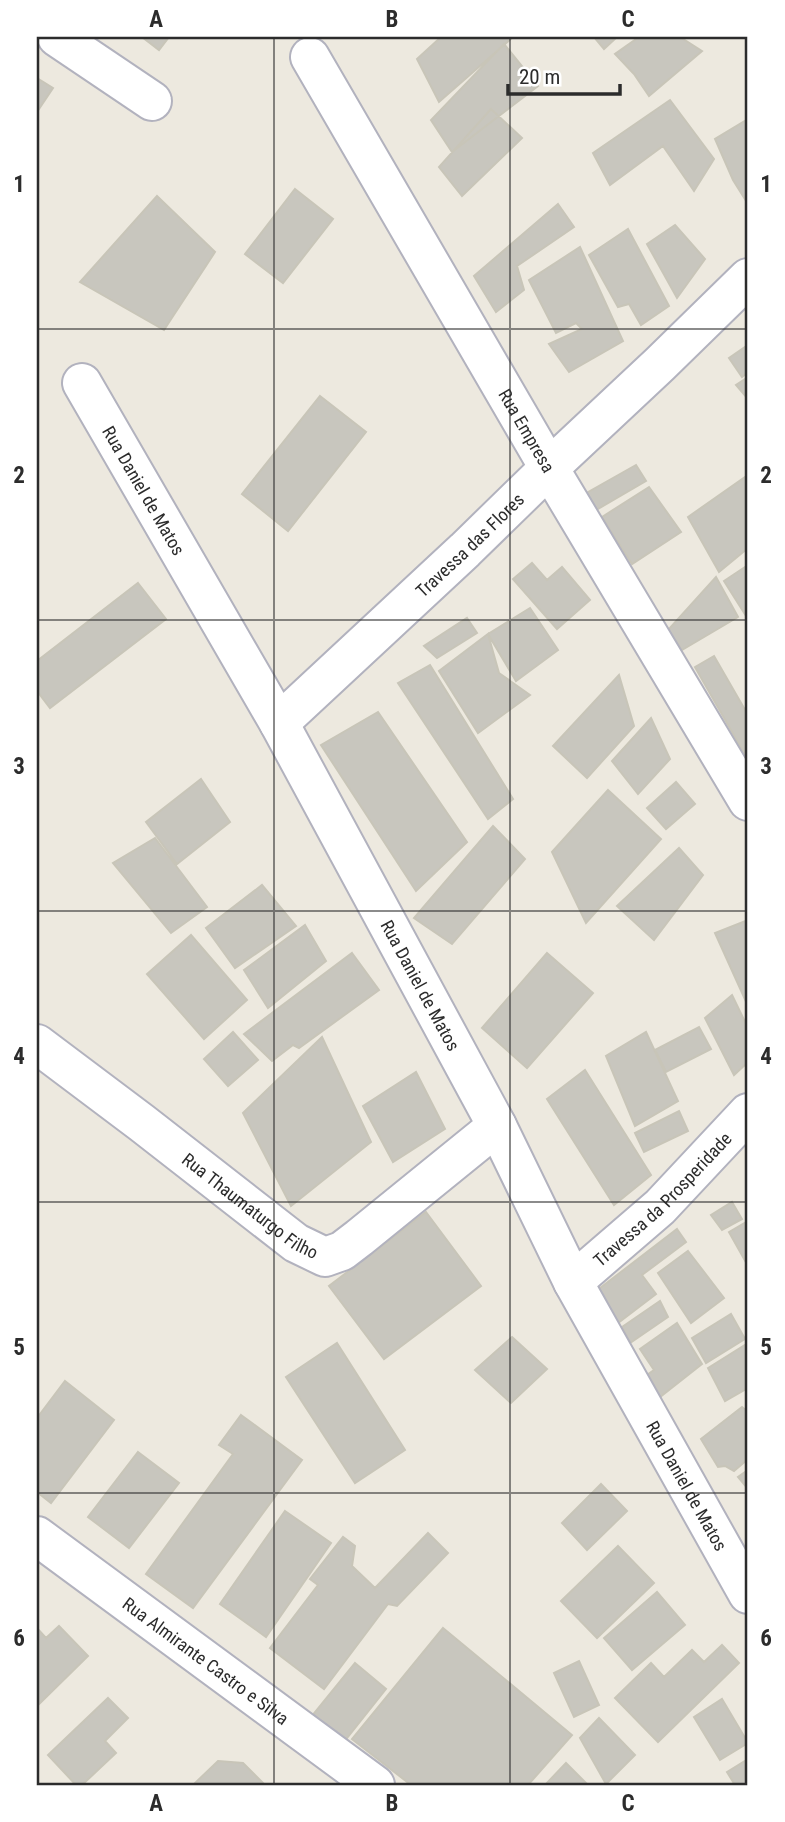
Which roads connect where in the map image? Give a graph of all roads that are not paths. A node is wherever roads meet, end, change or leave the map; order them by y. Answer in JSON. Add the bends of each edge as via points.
{"nodes":[{"id":1,"x":57,"y":37,"type":"edge"},
{"id":2,"x":310,"y":57,"type":"dead end"},
{"id":3,"x":152,"y":101,"type":"dead end"},
{"id":4,"x":748,"y":278,"type":"edge"},
{"id":5,"x":82,"y":383,"type":"dead end"},
{"id":6,"x":549,"y":468,"type":"junction"},
{"id":7,"x":279,"y":723,"type":"junction"},
{"id":8,"x":748,"y":801,"type":"edge"},
{"id":9,"x":37,"y":1044,"type":"edge"},
{"id":10,"x":748,"y":1113,"type":"edge"},
{"id":11,"x":497,"y":1126,"type":"junction"},
{"id":12,"x":573,"y":1282,"type":"junction"},
{"id":13,"x":37,"y":1536,"type":"edge"},
{"id":14,"x":748,"y":1594,"type":"edge"},
{"id":15,"x":375,"y":1785,"type":"edge"}],
"edges":[{"from":1,"to":3,"type":"street"},
{"from":2,"to":6,"type":"street","name":"Rua Empresa"},
{"from":4,"to":6,"type":"street","name":"Travessa das Flores"},
{"from":5,"to":7,"type":"street","name":"Rua Daniel de Matos"},
{"from":6,"to":7,"type":"street","name":"Travessa das Flores"},
{"from":6,"to":8,"type":"street","name":"Rua Empresa"},
{"from":7,"to":11,"type":"street","name":"Rua Daniel de Matos"},
{"from":9,"to":11,"type":"street","name":"Rua Thaumaturgo Filho","via":[[296,1243],[324,1257],[342,1251]]},
{"from":10,"to":12,"type":"street","name":"Travessa da Prosperidade","via":[[660,1207]]},
{"from":11,"to":12,"type":"street","name":"Rua Daniel de Matos"},
{"from":12,"to":14,"type":"street","name":"Rua Daniel de Matos"},
{"from":13,"to":15,"type":"street","name":"Rua Almirante Castro e Silva"}]}
